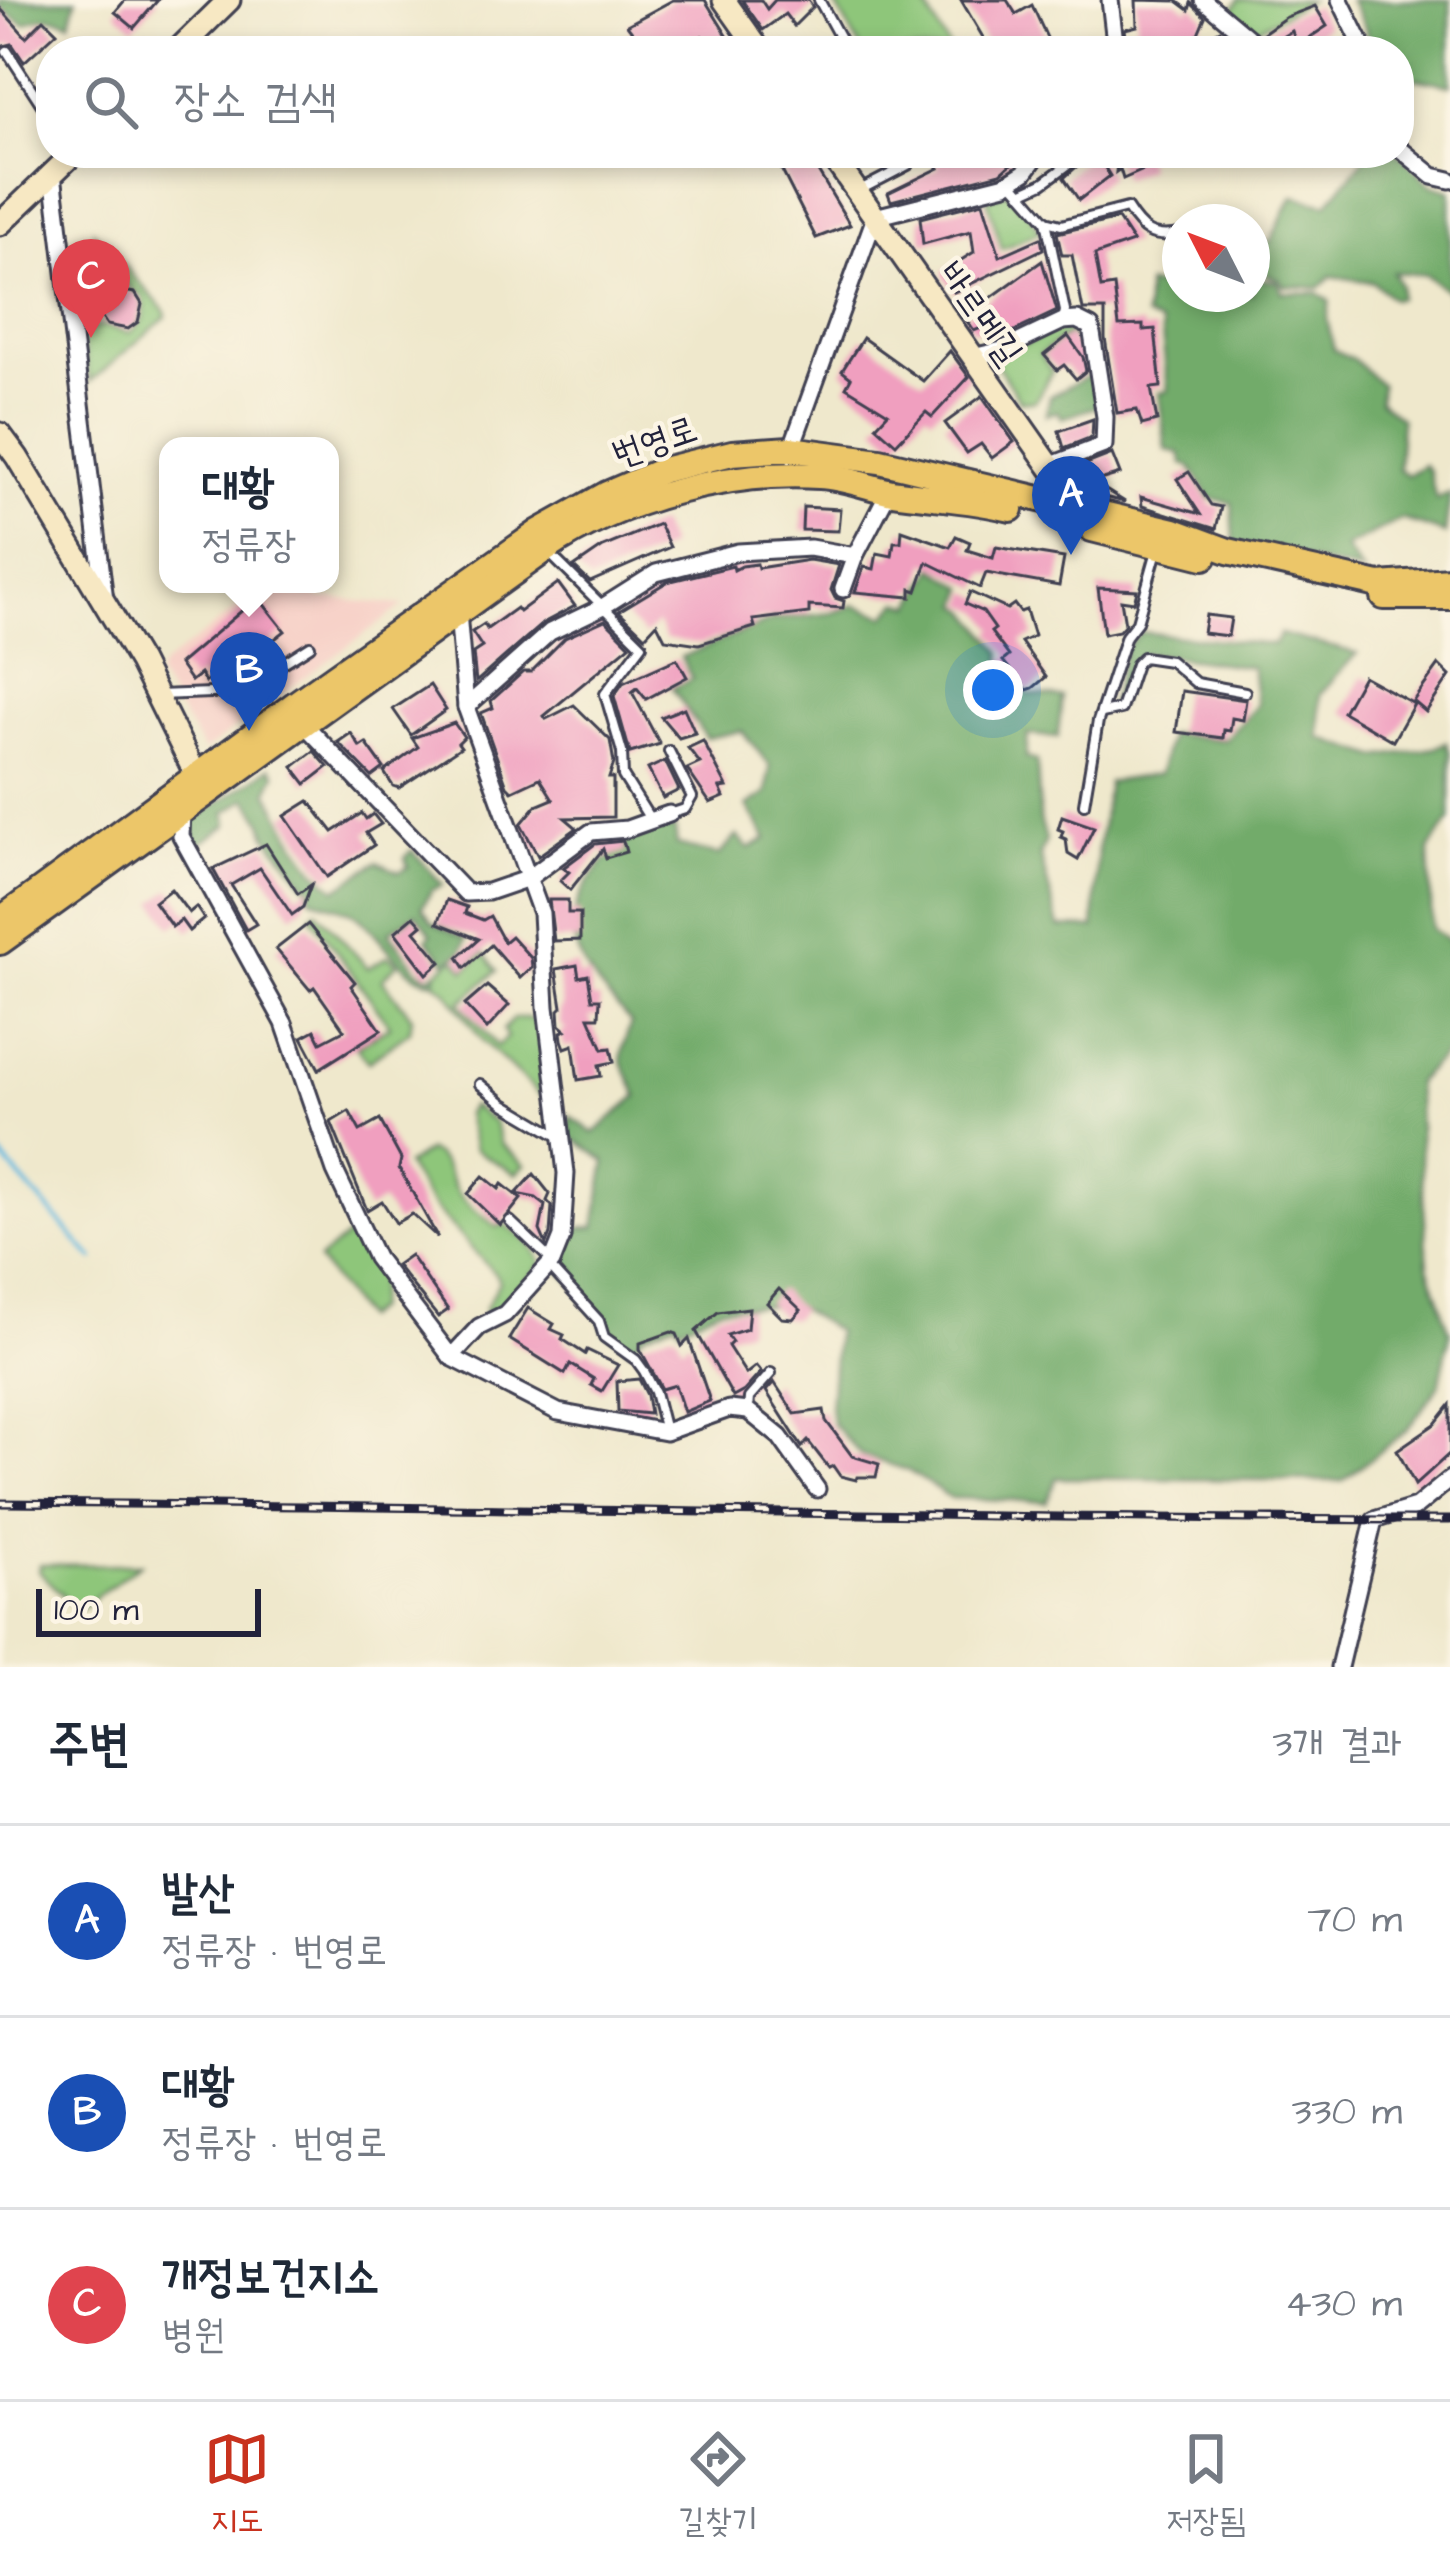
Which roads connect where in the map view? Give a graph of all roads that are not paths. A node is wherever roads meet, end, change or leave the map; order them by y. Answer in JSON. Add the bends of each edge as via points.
{"nodes":[{"id":1,"x":229,"y":0,"type":"edge"},
{"id":2,"x":724,"y":0,"type":"edge"},
{"id":3,"x":819,"y":0,"type":"edge"},
{"id":4,"x":1110,"y":0,"type":"edge"},
{"id":5,"x":1203,"y":0,"type":"edge"},
{"id":6,"x":1340,"y":0,"type":"edge"},
{"id":7,"x":192,"y":36,"type":"edge"},
{"id":8,"x":749,"y":36,"type":"edge"},
{"id":9,"x":839,"y":36,"type":"edge"},
{"id":10,"x":1114,"y":36,"type":"edge"},
{"id":11,"x":1246,"y":36,"type":"edge"},
{"id":12,"x":1358,"y":36,"type":"edge"},
{"id":13,"x":7,"y":51,"type":"dead end"},
{"id":14,"x":36,"y":95,"type":"edge"},
{"id":15,"x":1414,"y":160,"type":"edge"},
{"id":16,"x":50,"y":168,"type":"edge"},
{"id":17,"x":54,"y":168,"type":"edge"},
{"id":18,"x":841,"y":168,"type":"edge"},
{"id":19,"x":902,"y":168,"type":"edge"},
{"id":20,"x":1028,"y":168,"type":"edge"},
{"id":21,"x":1064,"y":168,"type":"edge"},
{"id":22,"x":1450,"y":180,"type":"edge"},
{"id":23,"x":1016,"y":187,"type":"junction"},
{"id":24,"x":857,"y":191,"type":"junction"},
{"id":25,"x":874,"y":217,"type":"junction"},
{"id":26,"x":1046,"y":221,"type":"junction"},
{"id":27,"x":0,"y":224,"type":"edge"},
{"id":28,"x":1162,"y":237,"type":"edge"},
{"id":29,"x":1063,"y":320,"type":"junction"},
{"id":30,"x":973,"y":357,"type":"junction"},
{"id":31,"x":0,"y":434,"type":"edge"},
{"id":32,"x":790,"y":449,"type":"junction"},
{"id":33,"x":1049,"y":466,"type":"junction"},
{"id":34,"x":786,"y":476,"type":"junction"},
{"id":35,"x":889,"y":491,"type":"junction"},
{"id":36,"x":1080,"y":509,"type":"junction"},
{"id":37,"x":1158,"y":546,"type":"junction"},
{"id":38,"x":545,"y":550,"type":"junction"},
{"id":39,"x":855,"y":556,"type":"junction"},
{"id":40,"x":1450,"y":580,"type":"edge"},
{"id":41,"x":843,"y":589,"type":"dead end"},
{"id":42,"x":1450,"y":597,"type":"edge"},
{"id":43,"x":604,"y":606,"type":"junction"},
{"id":44,"x":107,"y":611,"type":"junction"},
{"id":45,"x":458,"y":612,"type":"junction"},
{"id":46,"x":310,"y":646,"type":"dead end"},
{"id":47,"x":1245,"y":692,"type":"dead end"},
{"id":48,"x":157,"y":695,"type":"junction"},
{"id":49,"x":466,"y":707,"type":"junction"},
{"id":50,"x":1100,"y":713,"type":"junction"},
{"id":51,"x":304,"y":724,"type":"junction"},
{"id":52,"x":670,"y":751,"type":"dead end"},
{"id":53,"x":196,"y":775,"type":"junction"},
{"id":54,"x":1084,"y":804,"type":"dead end"},
{"id":55,"x":182,"y":809,"type":"junction"},
{"id":56,"x":669,"y":814,"type":"joint"},
{"id":57,"x":650,"y":819,"type":"junction"},
{"id":58,"x":529,"y":878,"type":"junction"},
{"id":59,"x":0,"y":920,"type":"edge"},
{"id":60,"x":0,"y":942,"type":"edge"},
{"id":61,"x":480,"y":1084,"type":"dead end"},
{"id":62,"x":562,"y":1138,"type":"junction"},
{"id":63,"x":510,"y":1221,"type":"dead end"},
{"id":64,"x":551,"y":1264,"type":"junction"},
{"id":65,"x":451,"y":1357,"type":"junction"},
{"id":66,"x":771,"y":1372,"type":"dead end"},
{"id":67,"x":748,"y":1411,"type":"junction"},
{"id":68,"x":665,"y":1432,"type":"junction"},
{"id":69,"x":1450,"y":1479,"type":"edge"},
{"id":70,"x":817,"y":1489,"type":"dead end"},
{"id":71,"x":1339,"y":1667,"type":"edge"}],
"edges":[{"from":1,"to":7,"type":"street"},
{"from":2,"to":8,"type":"street"},
{"from":3,"to":9,"type":"lane"},
{"from":4,"to":10,"type":"street"},
{"from":5,"to":11,"type":"street"},
{"from":6,"to":12,"type":"street"},
{"from":13,"to":14,"type":"lane"},
{"from":15,"to":22,"type":"street"},
{"from":16,"to":27,"type":"street"},
{"from":17,"to":44,"type":"street"},
{"from":18,"to":24,"type":"street","name":"바르메길"},
{"from":19,"to":24,"type":"lane"},
{"from":20,"to":23,"type":"street"},
{"from":21,"to":23,"type":"lane","via":[[1043,183]]},
{"from":23,"to":25,"type":"street"},
{"from":23,"to":26,"type":"lane"},
{"from":24,"to":25,"type":"street","name":"바르메길"},
{"from":25,"to":30,"type":"street","name":"바르메길"},
{"from":25,"to":32,"type":"street"},
{"from":26,"to":28,"type":"lane","via":[[1061,225],[1127,208],[1142,230]]},
{"from":26,"to":29,"type":"lane"},
{"from":29,"to":30,"type":"street"},
{"from":29,"to":33,"type":"street","via":[[1091,327],[1104,445]]},
{"from":30,"to":33,"type":"street","name":"바르메길"},
{"from":31,"to":44,"type":"street"},
{"from":32,"to":34,"type":"street"},
{"from":32,"to":36,"type":"main road","name":"번영로","via":[[880,461]]},
{"from":32,"to":53,"type":"main road","name":"번영로","via":[[663,470],[608,494],[539,532]]},
{"from":33,"to":36,"type":"street","name":"바르메길"},
{"from":34,"to":35,"type":"main road","name":"번영로"},
{"from":34,"to":38,"type":"main road","name":"번영로","via":[[719,480],[598,519]]},
{"from":35,"to":37,"type":"main road","name":"번영로","via":[[1000,506]]},
{"from":35,"to":39,"type":"street"},
{"from":36,"to":40,"type":"main road","name":"번영로","via":[[1379,585]]},
{"from":37,"to":42,"type":"main road","name":"번영로","via":[[1359,594]]},
{"from":37,"to":50,"type":"lane"},
{"from":38,"to":43,"type":"lane"},
{"from":38,"to":45,"type":"main road","name":"번영로"},
{"from":39,"to":41,"type":"street"},
{"from":39,"to":43,"type":"street","via":[[810,548],[738,552],[656,573]]},
{"from":43,"to":49,"type":"street","via":[[550,632]]},
{"from":43,"to":57,"type":"lane","via":[[642,645],[605,694],[623,776]]},
{"from":44,"to":48,"type":"street"},
{"from":45,"to":49,"type":"street"},
{"from":45,"to":51,"type":"main road","name":"번영로"},
{"from":46,"to":48,"type":"lane","via":[[238,692]]},
{"from":47,"to":50,"type":"lane","via":[[1196,683],[1170,661],[1143,656],[1121,709]]},
{"from":48,"to":53,"type":"street"},
{"from":49,"to":58,"type":"street"},
{"from":50,"to":54,"type":"lane"},
{"from":51,"to":55,"type":"main road","name":"번영로"},
{"from":51,"to":58,"type":"street","via":[[466,893]]},
{"from":52,"to":56,"type":"lane","via":[[692,797]]},
{"from":53,"to":55,"type":"street"},
{"from":53,"to":59,"type":"main road","name":"번영로"},
{"from":55,"to":60,"type":"main road","name":"번영로"},
{"from":55,"to":65,"type":"street","via":[[181,836],[284,1023],[335,1171],[376,1258]]},
{"from":56,"to":57,"type":"street"},
{"from":57,"to":58,"type":"street","via":[[591,832]]},
{"from":58,"to":62,"type":"street","via":[[541,913]]},
{"from":61,"to":62,"type":"lane"},
{"from":62,"to":64,"type":"street","via":[[562,1237]]},
{"from":63,"to":64,"type":"lane"},
{"from":64,"to":65,"type":"street"},
{"from":64,"to":68,"type":"lane","via":[[604,1336],[644,1371]]},
{"from":65,"to":68,"type":"street","via":[[558,1412]]},
{"from":66,"to":67,"type":"lane"},
{"from":67,"to":68,"type":"street","via":[[729,1408]]},
{"from":67,"to":70,"type":"street"},
{"from":69,"to":71,"type":"street","via":[[1416,1507],[1375,1520]]}]}
